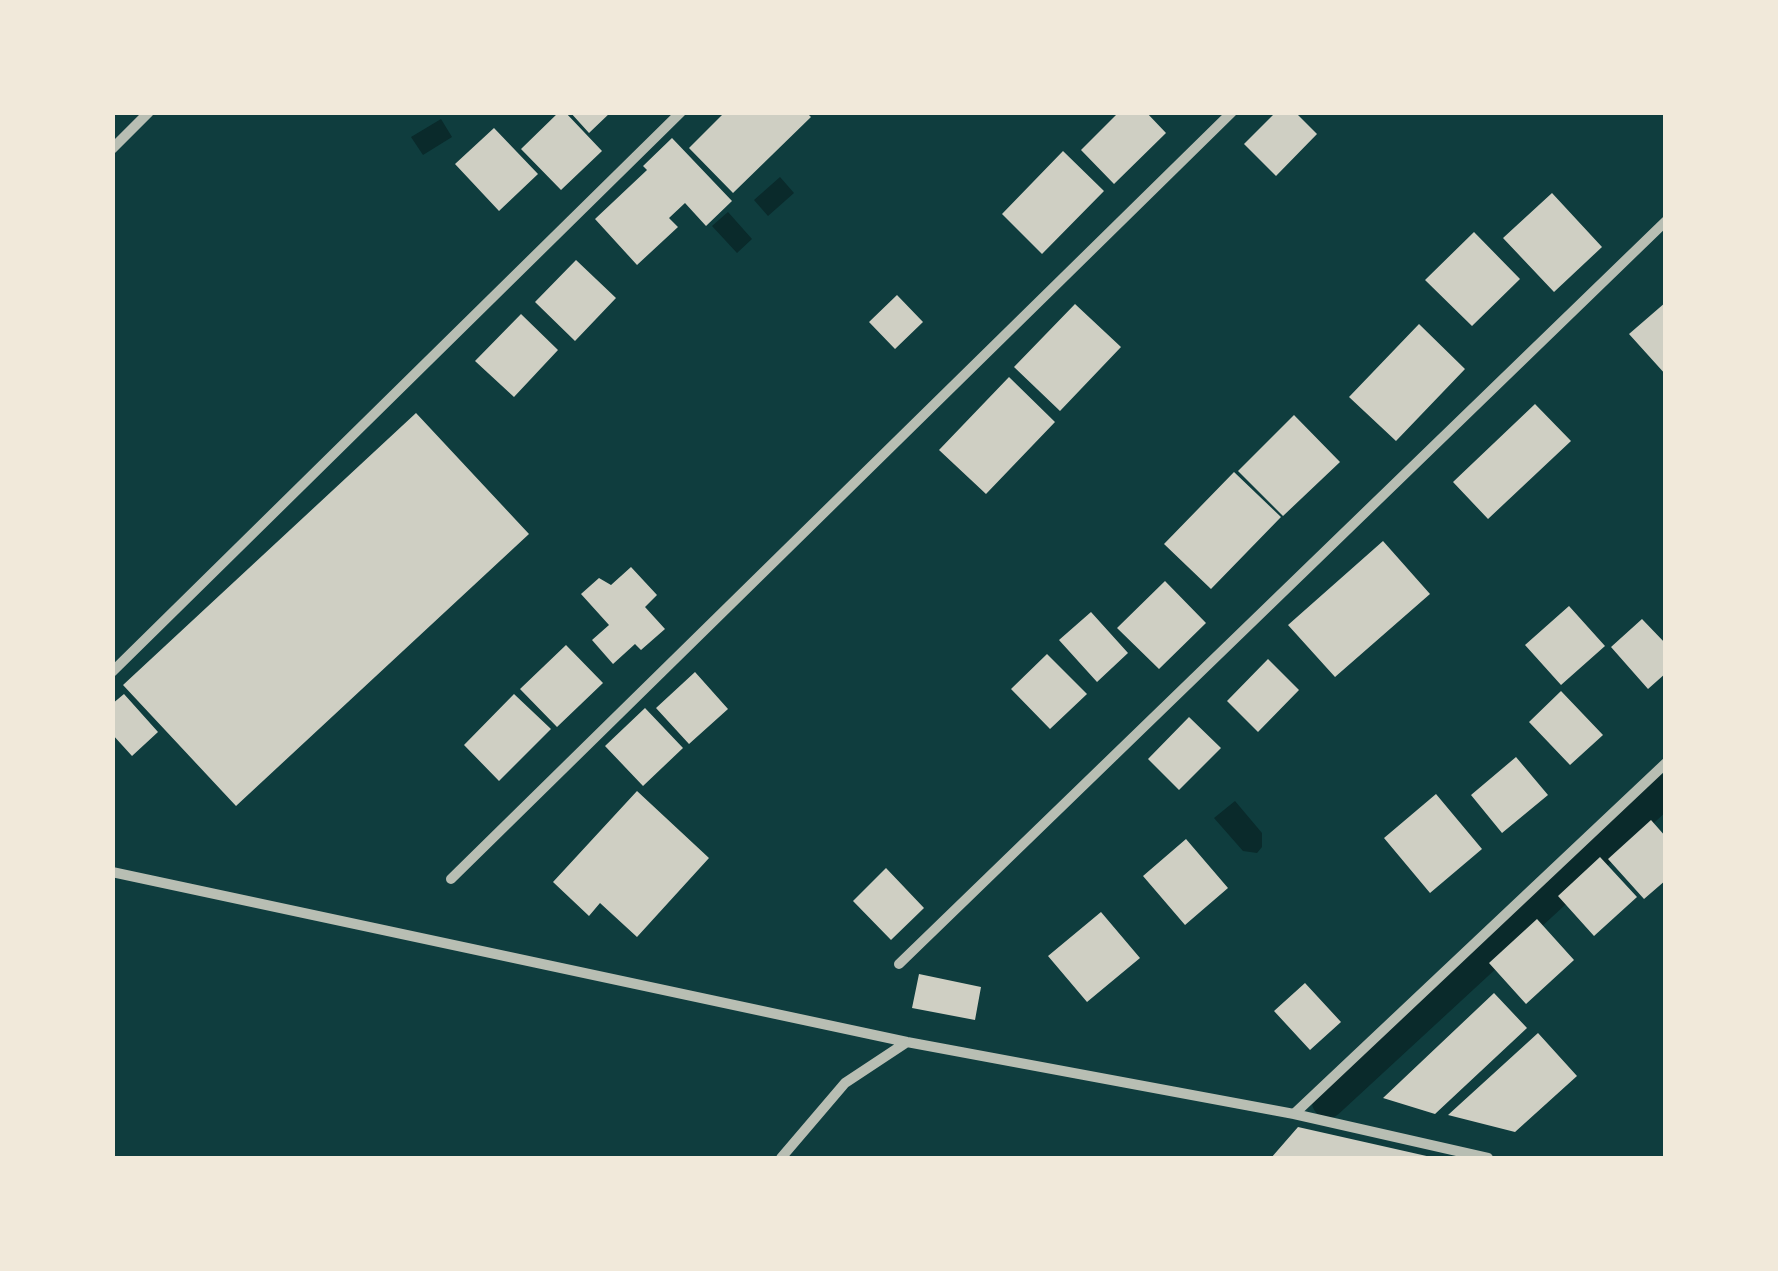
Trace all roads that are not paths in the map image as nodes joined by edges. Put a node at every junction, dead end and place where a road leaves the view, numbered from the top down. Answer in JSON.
{"nodes":[{"id":1,"x":149,"y":112,"type":"edge"},
{"id":2,"x":680,"y":112,"type":"edge"},
{"id":3,"x":1232,"y":112,"type":"edge"},
{"id":4,"x":112,"y":149,"type":"edge"},
{"id":5,"x":1666,"y":222,"type":"edge"},
{"id":6,"x":112,"y":672,"type":"edge"},
{"id":7,"x":1666,"y":763,"type":"edge"},
{"id":8,"x":112,"y":872,"type":"edge"},
{"id":9,"x":451,"y":880,"type":"dead end"},
{"id":10,"x":899,"y":964,"type":"dead end"},
{"id":11,"x":907,"y":1042,"type":"junction"},
{"id":12,"x":1294,"y":1114,"type":"junction"},
{"id":13,"x":781,"y":1158,"type":"edge"},
{"id":14,"x":1488,"y":1158,"type":"edge"}],
"edges":[{"from":1,"to":4,"type":"street"},
{"from":2,"to":6,"type":"street"},
{"from":3,"to":9,"type":"street"},
{"from":5,"to":10,"type":"street"},
{"from":7,"to":12,"type":"street"},
{"from":8,"to":11,"type":"street"},
{"from":11,"to":12,"type":"street"},
{"from":11,"to":13,"type":"street"},
{"from":12,"to":14,"type":"street"}]}
